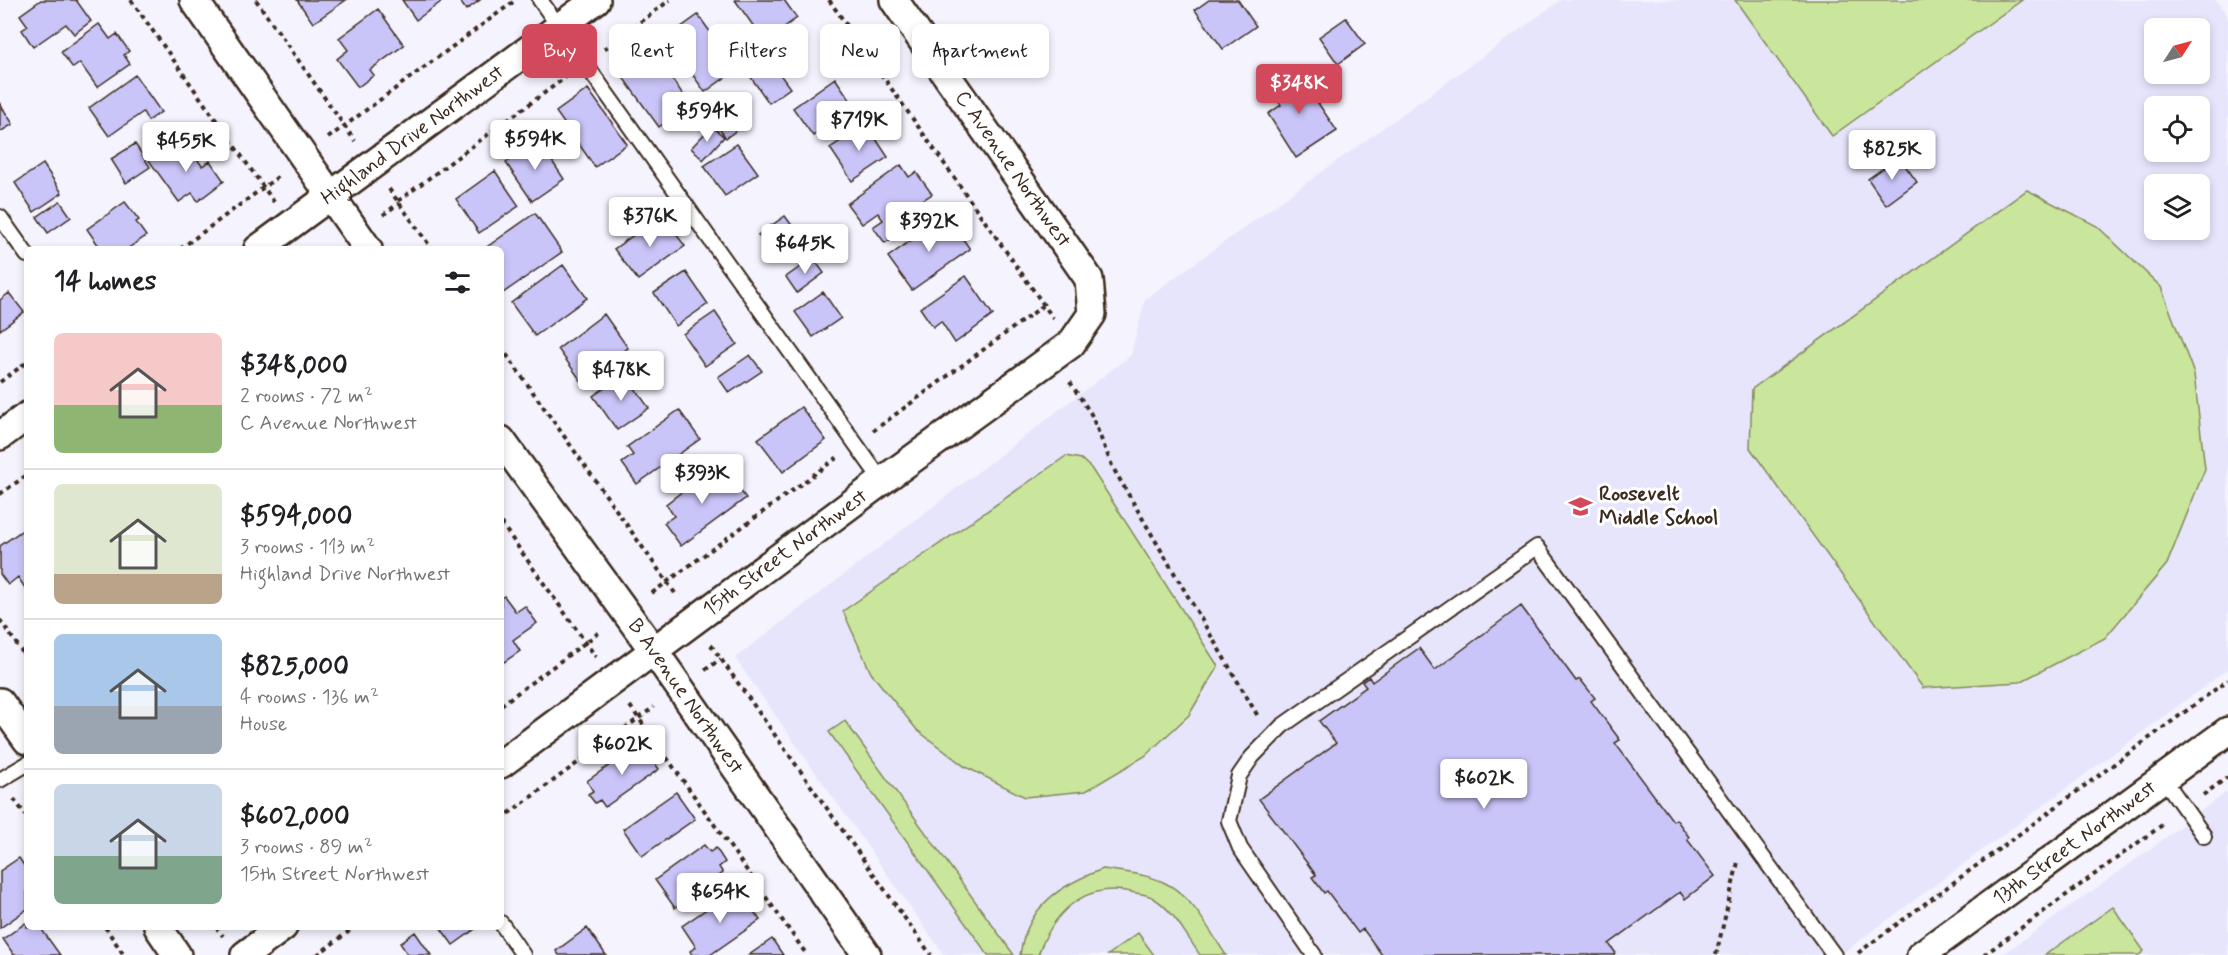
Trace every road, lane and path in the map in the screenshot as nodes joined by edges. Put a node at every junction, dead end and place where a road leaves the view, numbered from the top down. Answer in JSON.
{"nodes":[{"id":1,"x":131,"y":0,"type":"edge"},
{"id":2,"x":194,"y":0,"type":"edge"},
{"id":3,"x":256,"y":0,"type":"edge"},
{"id":4,"x":516,"y":0,"type":"edge"},
{"id":5,"x":540,"y":0,"type":"edge"},
{"id":6,"x":596,"y":0,"type":"edge"},
{"id":7,"x":670,"y":0,"type":"edge"},
{"id":8,"x":829,"y":0,"type":"edge"},
{"id":9,"x":894,"y":0,"type":"edge"},
{"id":10,"x":557,"y":24,"type":"edge"},
{"id":11,"x":563,"y":24,"type":"edge"},
{"id":12,"x":597,"y":53,"type":"edge"},
{"id":13,"x":522,"y":54,"type":"edge"},
{"id":14,"x":564,"y":78,"type":"edge"},
{"id":15,"x":595,"y":78,"type":"edge"},
{"id":16,"x":345,"y":126,"type":"junction"},
{"id":17,"x":328,"y":138,"type":"dead end"},
{"id":18,"x":357,"y":143,"type":"dead end"},
{"id":19,"x":279,"y":176,"type":"dead end"},
{"id":20,"x":386,"y":184,"type":"dead end"},
{"id":21,"x":264,"y":187,"type":"junction"},
{"id":22,"x":331,"y":196,"type":"junction"},
{"id":23,"x":399,"y":202,"type":"junction"},
{"id":24,"x":275,"y":204,"type":"dead end"},
{"id":25,"x":383,"y":215,"type":"dead end"},
{"id":26,"x":0,"y":217,"type":"edge"},
{"id":27,"x":184,"y":246,"type":"edge"},
{"id":28,"x":262,"y":246,"type":"edge"},
{"id":29,"x":366,"y":246,"type":"edge"},
{"id":30,"x":430,"y":246,"type":"edge"},
{"id":31,"x":24,"y":251,"type":"edge"},
{"id":32,"x":1064,"y":333,"type":"junction"},
{"id":33,"x":504,"y":351,"type":"edge"},
{"id":34,"x":24,"y":364,"type":"edge"},
{"id":35,"x":1065,"y":374,"type":"dead end"},
{"id":36,"x":0,"y":382,"type":"edge"},
{"id":37,"x":24,"y":418,"type":"edge"},
{"id":38,"x":0,"y":436,"type":"edge"},
{"id":39,"x":504,"y":444,"type":"edge"},
{"id":40,"x":24,"y":477,"type":"edge"},
{"id":41,"x":882,"y":481,"type":"junction"},
{"id":42,"x":0,"y":494,"type":"edge"},
{"id":43,"x":504,"y":527,"type":"edge"},
{"id":44,"x":680,"y":600,"type":"dead end"},
{"id":45,"x":0,"y":620,"type":"edge"},
{"id":46,"x":601,"y":631,"type":"dead end"},
{"id":47,"x":708,"y":641,"type":"dead end"},
{"id":48,"x":586,"y":643,"type":"junction"},
{"id":49,"x":654,"y":651,"type":"junction"},
{"id":50,"x":24,"y":655,"type":"edge"},
{"id":51,"x":721,"y":659,"type":"junction"},
{"id":52,"x":598,"y":660,"type":"dead end"},
{"id":53,"x":705,"y":670,"type":"dead end"},
{"id":54,"x":2228,"y":680,"type":"edge"},
{"id":55,"x":627,"y":701,"type":"dead end"},
{"id":56,"x":0,"y":702,"type":"edge"},
{"id":57,"x":504,"y":703,"type":"edge"},
{"id":58,"x":654,"y":707,"type":"dead end"},
{"id":59,"x":639,"y":718,"type":"junction"},
{"id":60,"x":1261,"y":721,"type":"dead end"},
{"id":61,"x":2228,"y":731,"type":"edge"},
{"id":62,"x":24,"y":736,"type":"edge"},
{"id":63,"x":504,"y":763,"type":"edge"},
{"id":64,"x":24,"y":766,"type":"edge"},
{"id":65,"x":2163,"y":778,"type":"junction"},
{"id":66,"x":2226,"y":778,"type":"edge"},
{"id":67,"x":0,"y":780,"type":"edge"},
{"id":68,"x":2228,"y":786,"type":"edge"},
{"id":69,"x":2185,"y":808,"type":"junction"},
{"id":70,"x":504,"y":817,"type":"edge"},
{"id":71,"x":2204,"y":836,"type":"dead end"},
{"id":72,"x":1740,"y":852,"type":"dead end"},
{"id":73,"x":504,"y":927,"type":"edge"},
{"id":74,"x":107,"y":930,"type":"edge"},
{"id":75,"x":160,"y":930,"type":"edge"},
{"id":76,"x":218,"y":930,"type":"edge"},
{"id":77,"x":279,"y":930,"type":"edge"},
{"id":78,"x":351,"y":930,"type":"edge"},
{"id":79,"x":224,"y":938,"type":"dead end"},
{"id":80,"x":1925,"y":954,"type":"edge"},
{"id":81,"x":124,"y":955,"type":"edge"},
{"id":82,"x":177,"y":955,"type":"edge"},
{"id":83,"x":245,"y":955,"type":"edge"},
{"id":84,"x":317,"y":955,"type":"edge"},
{"id":85,"x":524,"y":955,"type":"edge"},
{"id":86,"x":807,"y":955,"type":"edge"},
{"id":87,"x":867,"y":955,"type":"edge"},
{"id":88,"x":931,"y":955,"type":"edge"},
{"id":89,"x":1314,"y":955,"type":"edge"},
{"id":90,"x":1716,"y":955,"type":"edge"},
{"id":91,"x":1834,"y":955,"type":"edge"},
{"id":92,"x":1855,"y":955,"type":"edge"},
{"id":93,"x":1984,"y":955,"type":"edge"}],
"edges":[{"from":1,"to":21,"type":"path"},
{"from":2,"to":22,"type":"street"},
{"from":3,"to":16,"type":"path"},
{"from":4,"to":16,"type":"path"},
{"from":5,"to":10,"type":"lane"},
{"from":6,"to":11,"type":"street","name":"Highland Drive Northwest"},
{"from":7,"to":12,"type":"path"},
{"from":8,"to":32,"type":"path"},
{"from":9,"to":32,"type":"street","name":"C Avenue Northwest"},
{"from":13,"to":22,"type":"street","name":"Highland Drive Northwest"},
{"from":14,"to":23,"type":"path"},
{"from":15,"to":41,"type":"lane"},
{"from":16,"to":17,"type":"path"},
{"from":16,"to":18,"type":"path"},
{"from":19,"to":21,"type":"path"},
{"from":20,"to":23,"type":"path"},
{"from":21,"to":24,"type":"path"},
{"from":21,"to":27,"type":"path"},
{"from":22,"to":28,"type":"street","name":"Highland Drive Northwest"},
{"from":22,"to":29,"type":"street"},
{"from":23,"to":25,"type":"path"},
{"from":23,"to":30,"type":"path"},
{"from":26,"to":31,"type":"lane"},
{"from":32,"to":41,"type":"street","name":"15th Street Northwest"},
{"from":33,"to":44,"type":"path"},
{"from":34,"to":36,"type":"path"},
{"from":35,"to":60,"type":"path"},
{"from":37,"to":38,"type":"street"},
{"from":39,"to":49,"type":"street","name":"B Avenue Northwest"},
{"from":40,"to":42,"type":"path"},
{"from":41,"to":49,"type":"street","name":"15th Street Northwest"},
{"from":43,"to":48,"type":"path"},
{"from":45,"to":50,"type":"path"},
{"from":46,"to":48,"type":"path"},
{"from":47,"to":51,"type":"path"},
{"from":48,"to":52,"type":"path"},
{"from":48,"to":57,"type":"path"},
{"from":49,"to":63,"type":"street","name":"15th Street Northwest"},
{"from":49,"to":87,"type":"street","name":"B Avenue Northwest"},
{"from":51,"to":53,"type":"path"},
{"from":51,"to":88,"type":"path"},
{"from":54,"to":92,"type":"path"},
{"from":55,"to":59,"type":"path"},
{"from":56,"to":62,"type":"street"},
{"from":58,"to":59,"type":"path"},
{"from":59,"to":70,"type":"path"},
{"from":59,"to":86,"type":"path"},
{"from":61,"to":65,"type":"street","name":"13th Street Northwest"},
{"from":64,"to":67,"type":"lane"},
{"from":65,"to":69,"type":"lane"},
{"from":65,"to":80,"type":"street","name":"13th Street Northwest"},
{"from":66,"to":68,"type":"path"},
{"from":66,"to":69,"type":"path"},
{"from":69,"to":71,"type":"lane"},
{"from":69,"to":93,"type":"path"},
{"from":72,"to":90,"type":"path"},
{"from":73,"to":85,"type":"lane"},
{"from":74,"to":81,"type":"path"},
{"from":75,"to":82,"type":"street"},
{"from":76,"to":79,"type":"path"},
{"from":77,"to":83,"type":"street"},
{"from":78,"to":84,"type":"path"},
{"from":89,"to":91,"type":"lane"}]}
